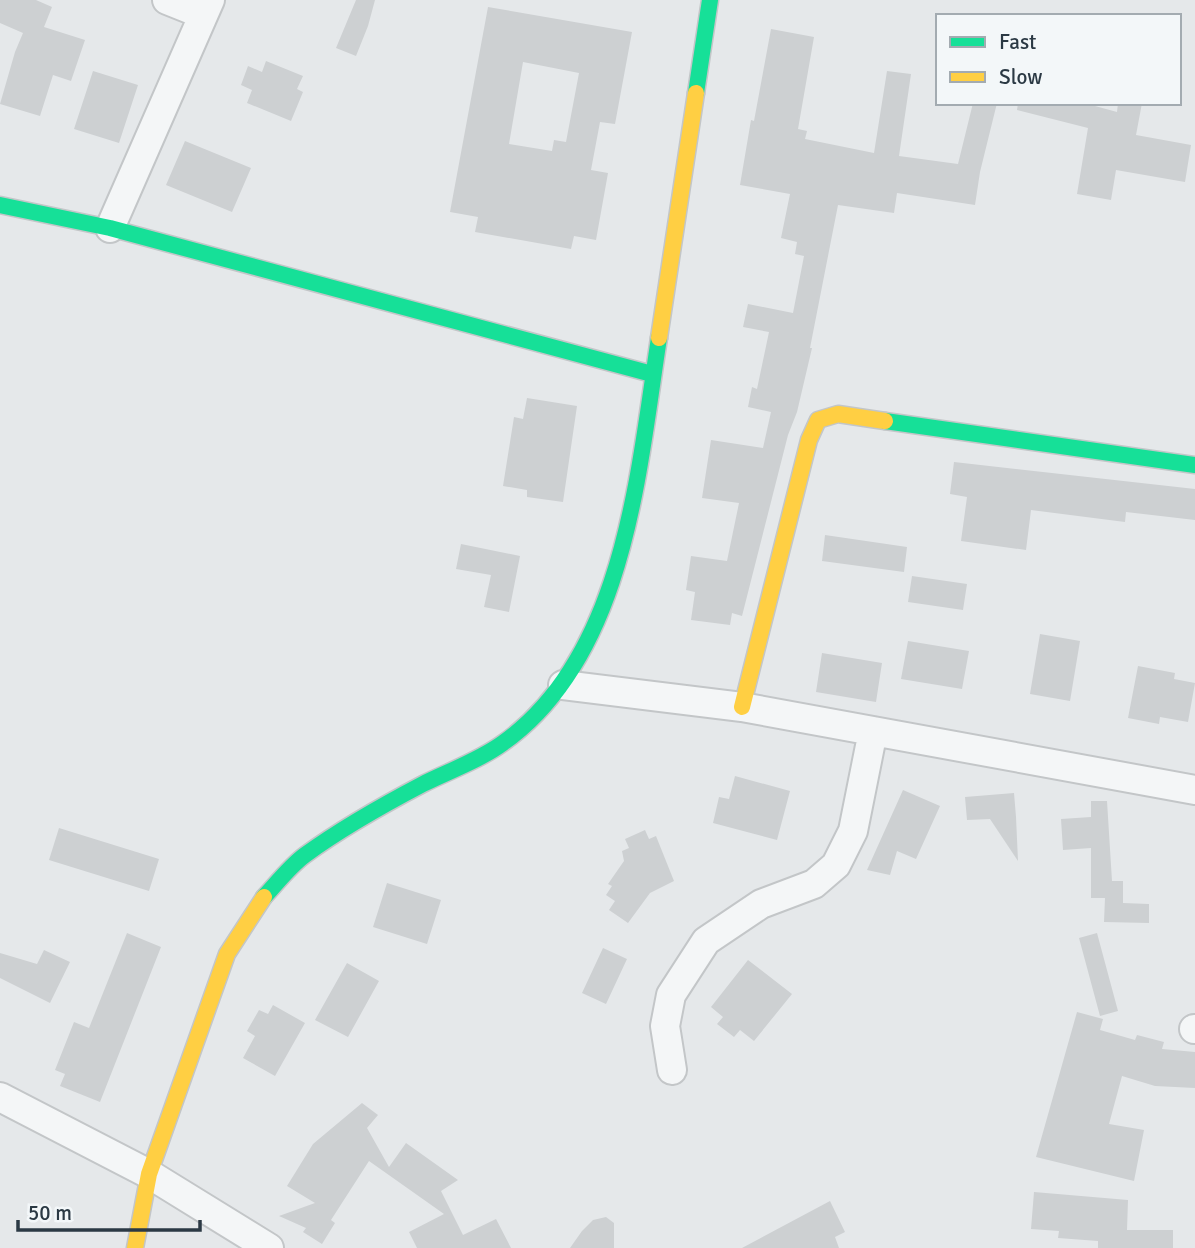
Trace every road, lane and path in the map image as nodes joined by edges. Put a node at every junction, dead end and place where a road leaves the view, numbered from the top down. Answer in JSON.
{"nodes":[{"id":1,"x":167,"y":0,"type":"edge"},
{"id":2,"x":710,"y":0,"type":"edge"},
{"id":3,"x":206,"y":7,"type":"edge"},
{"id":4,"x":0,"y":205,"type":"edge"},
{"id":5,"x":110,"y":228,"type":"junction"},
{"id":6,"x":652,"y":374,"type":"junction"},
{"id":7,"x":1195,"y":465,"type":"edge"},
{"id":8,"x":563,"y":685,"type":"junction"},
{"id":9,"x":742,"y":707,"type":"junction"},
{"id":10,"x":873,"y":731,"type":"junction"},
{"id":11,"x":1195,"y":790,"type":"edge"},
{"id":12,"x":672,"y":1070,"type":"dead end"},
{"id":13,"x":0,"y":1097,"type":"edge"},
{"id":14,"x":149,"y":1174,"type":"junction"},
{"id":15,"x":135,"y":1248,"type":"edge"},
{"id":16,"x":270,"y":1248,"type":"edge"}],
"edges":[{"from":1,"to":3,"type":"street"},
{"from":2,"to":6,"type":"street"},
{"from":3,"to":5,"type":"street"},
{"from":4,"to":5,"type":"street"},
{"from":5,"to":6,"type":"street"},
{"from":6,"to":8,"type":"street"},
{"from":7,"to":9,"type":"street"},
{"from":8,"to":9,"type":"street"},
{"from":8,"to":14,"type":"street"},
{"from":9,"to":10,"type":"street"},
{"from":10,"to":11,"type":"street"},
{"from":10,"to":12,"type":"street"},
{"from":13,"to":14,"type":"street"},
{"from":14,"to":15,"type":"street"},
{"from":14,"to":16,"type":"street"}]}
